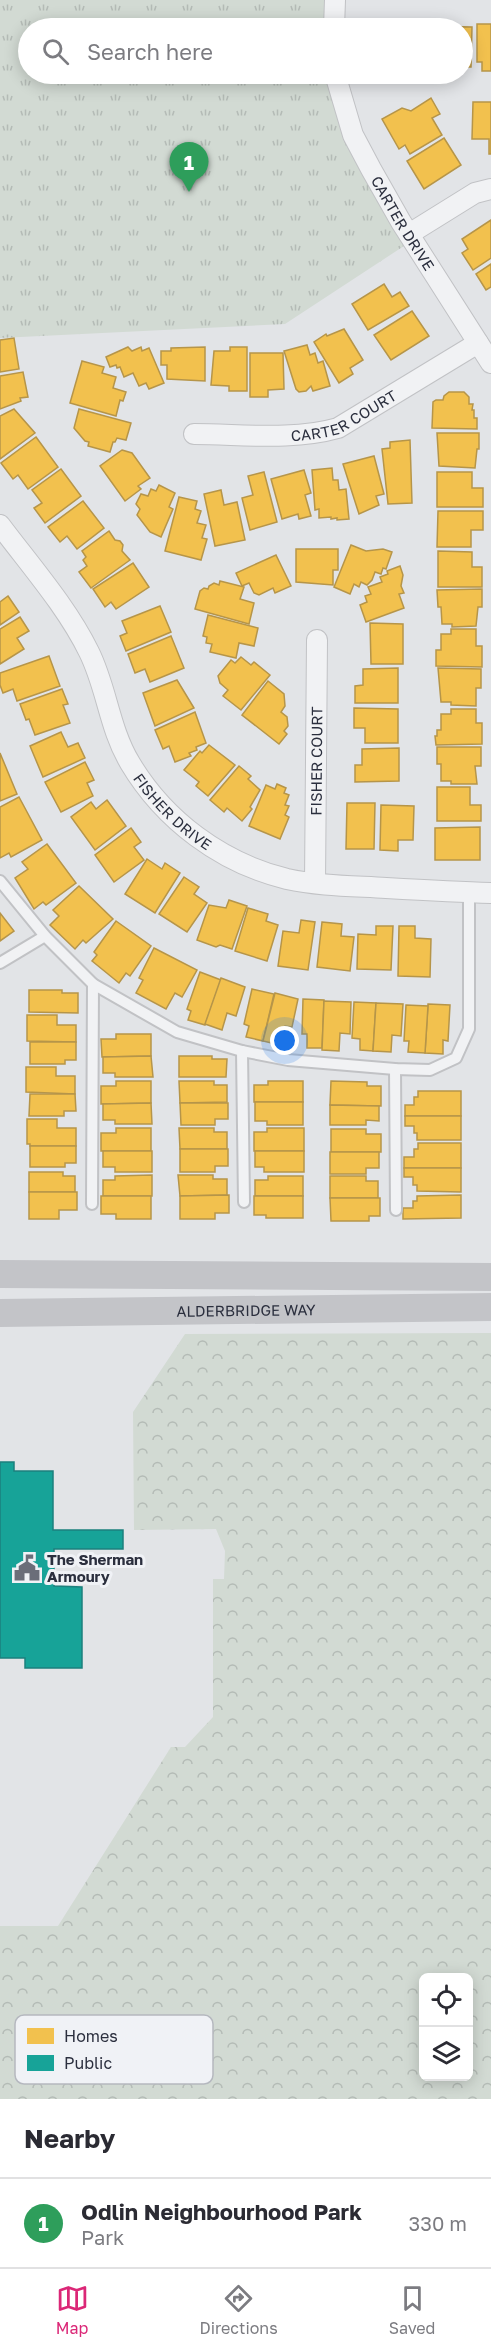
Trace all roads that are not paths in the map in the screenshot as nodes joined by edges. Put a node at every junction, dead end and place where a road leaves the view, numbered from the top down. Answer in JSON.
{"nodes":[{"id":1,"x":335,"y":0,"type":"edge"},
{"id":2,"x":334,"y":18,"type":"edge"},
{"id":3,"x":338,"y":84,"type":"edge"},
{"id":4,"x":491,"y":189,"type":"edge"},
{"id":5,"x":409,"y":234,"type":"junction"},
{"id":6,"x":478,"y":343,"type":"junction"},
{"id":7,"x":491,"y":363,"type":"edge"},
{"id":8,"x":194,"y":434,"type":"dead end"},
{"id":9,"x":0,"y":525,"type":"edge"},
{"id":10,"x":317,"y":640,"type":"dead end"},
{"id":11,"x":0,"y":881,"type":"edge"},
{"id":12,"x":315,"y":883,"type":"junction"},
{"id":13,"x":469,"y":893,"type":"junction"},
{"id":14,"x":491,"y":893,"type":"edge"},
{"id":15,"x":45,"y":936,"type":"junction"},
{"id":16,"x":0,"y":963,"type":"edge"},
{"id":17,"x":93,"y":984,"type":"junction"},
{"id":18,"x":242,"y":1051,"type":"junction"},
{"id":19,"x":395,"y":1070,"type":"junction"},
{"id":20,"x":244,"y":1202,"type":"dead end"},
{"id":21,"x":92,"y":1204,"type":"dead end"},
{"id":22,"x":396,"y":1210,"type":"dead end"},
{"id":23,"x":0,"y":1274,"type":"edge"},
{"id":24,"x":491,"y":1277,"type":"edge"},
{"id":25,"x":485,"y":1306,"type":"edge"},
{"id":26,"x":0,"y":1313,"type":"edge"}],
"edges":[{"from":1,"to":2,"type":"street"},
{"from":3,"to":5,"type":"street","name":"CARTER DRIVE"},
{"from":4,"to":5,"type":"street"},
{"from":5,"to":6,"type":"street","name":"CARTER DRIVE"},
{"from":6,"to":7,"type":"street","name":"CARTER DRIVE"},
{"from":6,"to":8,"type":"street","name":"CARTER COURT"},
{"from":9,"to":12,"type":"street","name":"FISHER DRIVE"},
{"from":10,"to":12,"type":"street","name":"FISHER COURT"},
{"from":11,"to":15,"type":"lane"},
{"from":12,"to":13,"type":"street","name":"FISHER DRIVE"},
{"from":13,"to":14,"type":"street","name":"FISHER DRIVE"},
{"from":13,"to":19,"type":"lane"},
{"from":15,"to":16,"type":"lane"},
{"from":15,"to":17,"type":"lane"},
{"from":17,"to":18,"type":"lane"},
{"from":17,"to":21,"type":"lane"},
{"from":18,"to":19,"type":"lane"},
{"from":18,"to":20,"type":"lane"},
{"from":19,"to":22,"type":"lane"},
{"from":23,"to":24,"type":"main road"},
{"from":25,"to":26,"type":"main road","name":"ALDERBRIDGE WAY"}]}
